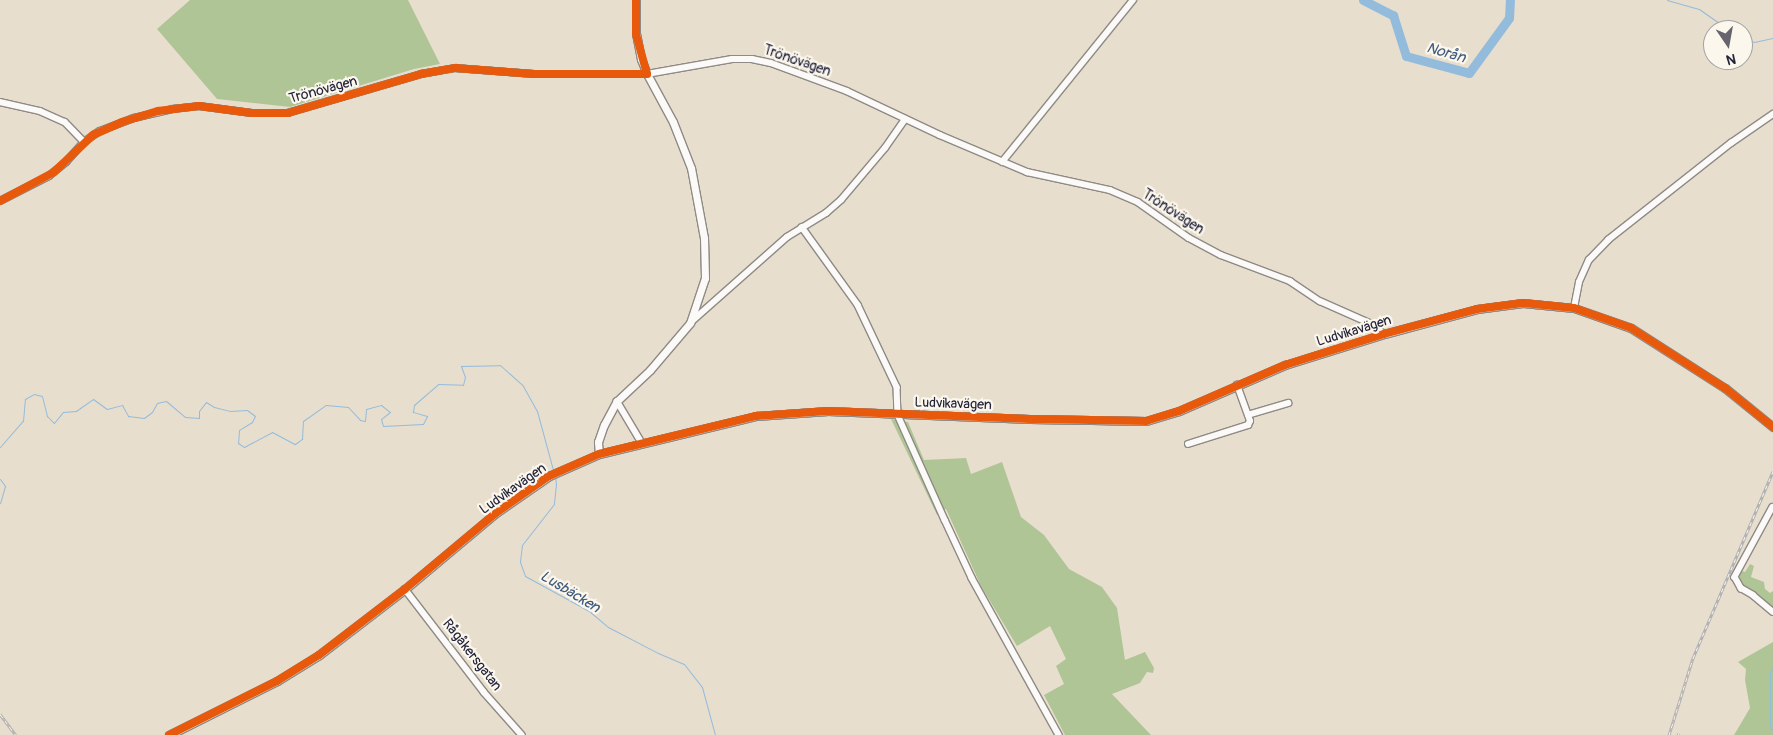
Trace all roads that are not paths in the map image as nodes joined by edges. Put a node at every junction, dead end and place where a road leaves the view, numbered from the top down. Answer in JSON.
{"nodes":[{"id":1,"x":636,"y":0,"type":"edge"},
{"id":2,"x":1133,"y":0,"type":"edge"},
{"id":3,"x":647,"y":74,"type":"junction"},
{"id":4,"x":0,"y":102,"type":"edge"},
{"id":5,"x":1773,"y":114,"type":"edge"},
{"id":6,"x":905,"y":119,"type":"junction"},
{"id":7,"x":84,"y":142,"type":"junction"},
{"id":8,"x":1002,"y":162,"type":"junction"},
{"id":9,"x":0,"y":201,"type":"edge"},
{"id":10,"x":802,"y":227,"type":"junction"},
{"id":11,"x":1574,"y":308,"type":"junction"},
{"id":12,"x":690,"y":322,"type":"junction"},
{"id":13,"x":1384,"y":334,"type":"junction"},
{"id":14,"x":1237,"y":385,"type":"junction"},
{"id":15,"x":617,"y":401,"type":"junction"},
{"id":16,"x":1288,"y":403,"type":"dead end"},
{"id":17,"x":898,"y":415,"type":"junction"},
{"id":18,"x":1248,"y":415,"type":"junction"},
{"id":19,"x":1773,"y":427,"type":"edge"},
{"id":20,"x":642,"y":443,"type":"junction"},
{"id":21,"x":1188,"y":444,"type":"dead end"},
{"id":22,"x":598,"y":454,"type":"junction"},
{"id":23,"x":1773,"y":507,"type":"edge"},
{"id":24,"x":405,"y":589,"type":"junction"},
{"id":25,"x":1773,"y":612,"type":"edge"},
{"id":26,"x":169,"y":735,"type":"edge"},
{"id":27,"x":522,"y":735,"type":"edge"},
{"id":28,"x":1059,"y":735,"type":"edge"}],
"edges":[{"from":1,"to":3,"type":"street"},
{"from":2,"to":8,"type":"street"},
{"from":3,"to":6,"type":"street","name":"Trönövägen"},
{"from":3,"to":7,"type":"street","name":"Trönövägen"},
{"from":3,"to":12,"type":"street"},
{"from":4,"to":7,"type":"street"},
{"from":5,"to":11,"type":"street"},
{"from":6,"to":8,"type":"street","name":"Trönövägen"},
{"from":6,"to":10,"type":"street"},
{"from":7,"to":9,"type":"street","name":"Trönövägen"},
{"from":8,"to":13,"type":"street","name":"Trönövägen"},
{"from":10,"to":12,"type":"street"},
{"from":10,"to":17,"type":"street"},
{"from":11,"to":13,"type":"street","name":"Ludvikavägen"},
{"from":11,"to":19,"type":"street","name":"Ludvikavägen"},
{"from":12,"to":15,"type":"street"},
{"from":13,"to":14,"type":"street","name":"Ludvikavägen"},
{"from":14,"to":17,"type":"street","name":"Ludvikavägen"},
{"from":14,"to":18,"type":"street"},
{"from":15,"to":20,"type":"street"},
{"from":15,"to":22,"type":"street"},
{"from":16,"to":18,"type":"street"},
{"from":17,"to":20,"type":"street","name":"Ludvikavägen"},
{"from":17,"to":28,"type":"street"},
{"from":18,"to":21,"type":"street"},
{"from":20,"to":22,"type":"street","name":"Ludvikavägen"},
{"from":22,"to":24,"type":"street","name":"Ludvikavägen"},
{"from":23,"to":25,"type":"street"},
{"from":24,"to":26,"type":"street","name":"Ludvikavägen"},
{"from":24,"to":27,"type":"street","name":"Rågåkersgatan"}]}
